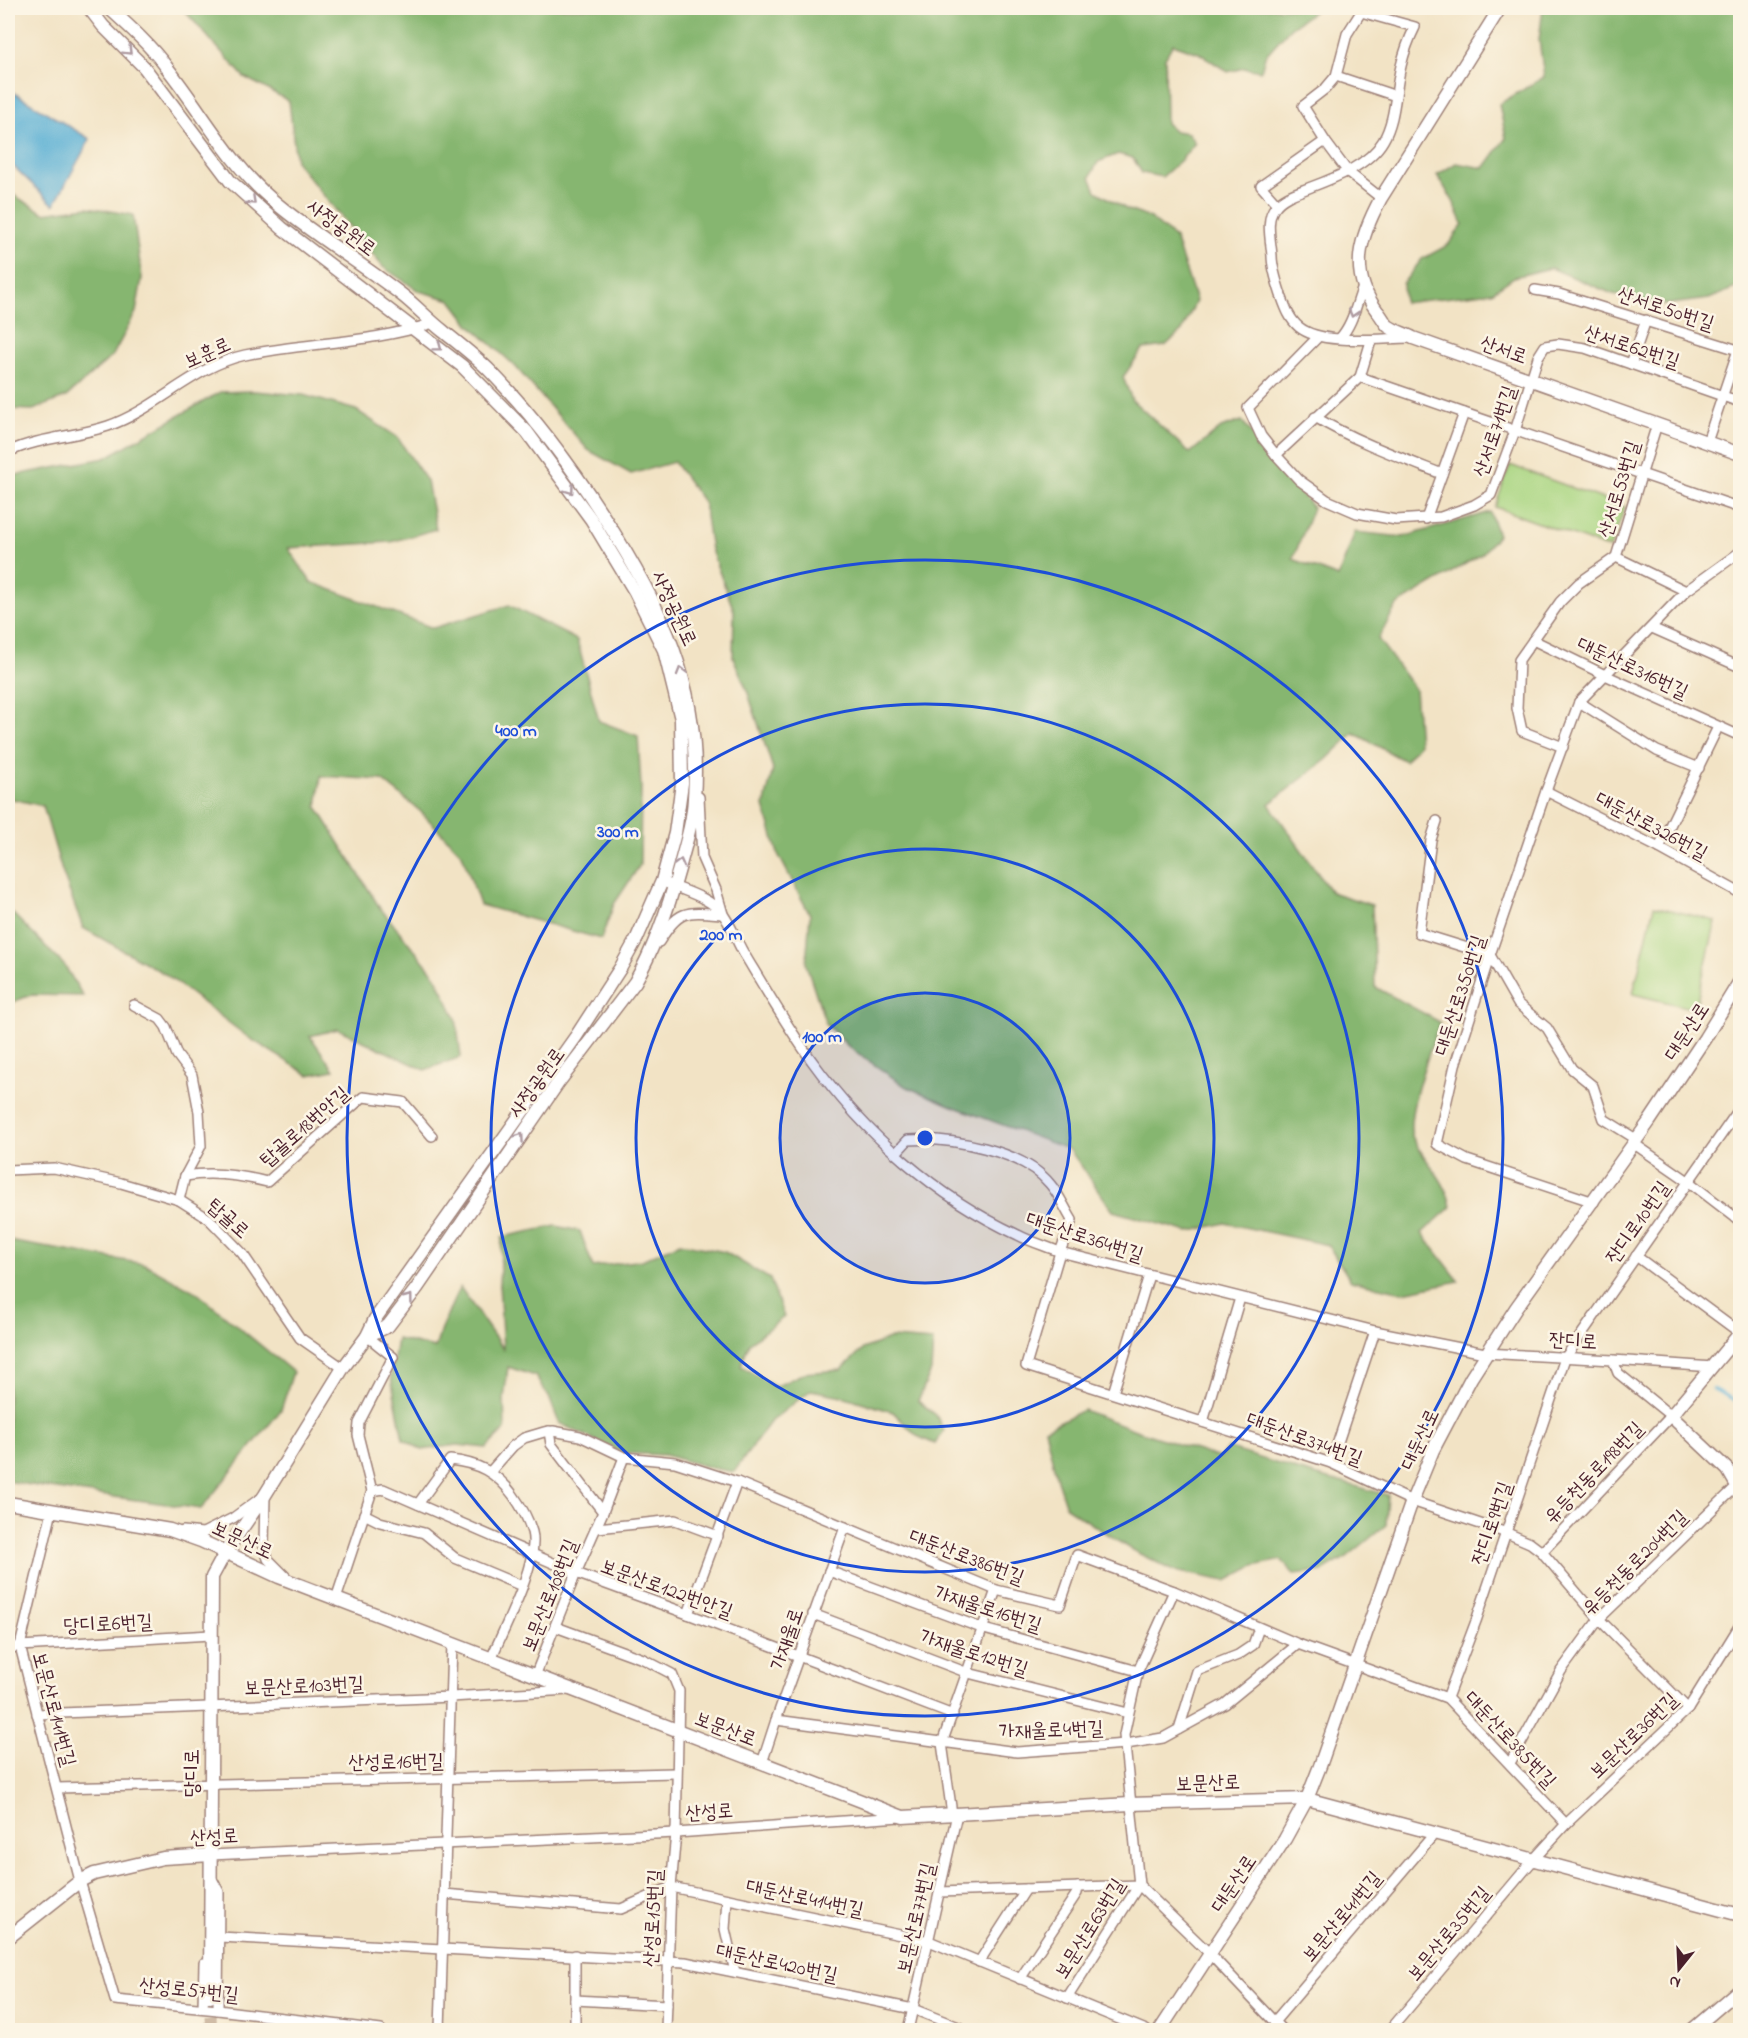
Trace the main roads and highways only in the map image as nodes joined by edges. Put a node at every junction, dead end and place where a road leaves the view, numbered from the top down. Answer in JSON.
{"nodes":[{"id":1,"x":89,"y":8,"type":"edge"},
{"id":2,"x":109,"y":8,"type":"edge"},
{"id":3,"x":1500,"y":8,"type":"edge"},
{"id":4,"x":1740,"y":454,"type":"edge"},
{"id":5,"x":668,"y":884,"type":"junction"},
{"id":6,"x":1740,"y":981,"type":"edge"},
{"id":7,"x":1740,"y":1333,"type":"edge"},
{"id":8,"x":367,"y":1336,"type":"junction"},
{"id":9,"x":1739,"y":1488,"type":"edge"},
{"id":10,"x":8,"y":1503,"type":"edge"},
{"id":11,"x":225,"y":1553,"type":"junction"},
{"id":12,"x":1307,"y":1799,"type":"junction"},
{"id":13,"x":211,"y":1855,"type":"junction"},
{"id":14,"x":1740,"y":1915,"type":"edge"},
{"id":15,"x":8,"y":1938,"type":"edge"},
{"id":16,"x":1740,"y":1989,"type":"edge"},
{"id":17,"x":210,"y":1997,"type":"tunnel mouth"},
{"id":18,"x":1160,"y":2031,"type":"edge"},
{"id":19,"x":1692,"y":2031,"type":"edge"}],
"edges":[{"from":1,"to":5,"type":"main road","name":"사정공원로","one_way":true},
{"from":5,"to":2,"type":"main road","name":"사정공원로","one_way":true},
{"from":3,"to":4,"type":"main road","name":"산서로"},
{"from":5,"to":8,"type":"main road","name":"사정공원로"},
{"from":8,"to":5,"type":"main road","name":"사정공원로","one_way":true},
{"from":6,"to":12,"type":"main road","name":"대둔산로"},
{"from":7,"to":9,"type":"main road"},
{"from":8,"to":11,"type":"main road","name":"사정공원로"},
{"from":10,"to":11,"type":"main road","name":"보문산로"},
{"from":11,"to":12,"type":"main road","name":"보문산로"},
{"from":11,"to":13,"type":"main road","name":"당디로"},
{"from":12,"to":14,"type":"main road","name":"보문산로"},
{"from":12,"to":18,"type":"main road","name":"대둔산로"},
{"from":13,"to":15,"type":"main road","name":"산성로"},
{"from":13,"to":17,"type":"main road","name":"당디로"},
{"from":16,"to":19,"type":"main road"}]}
